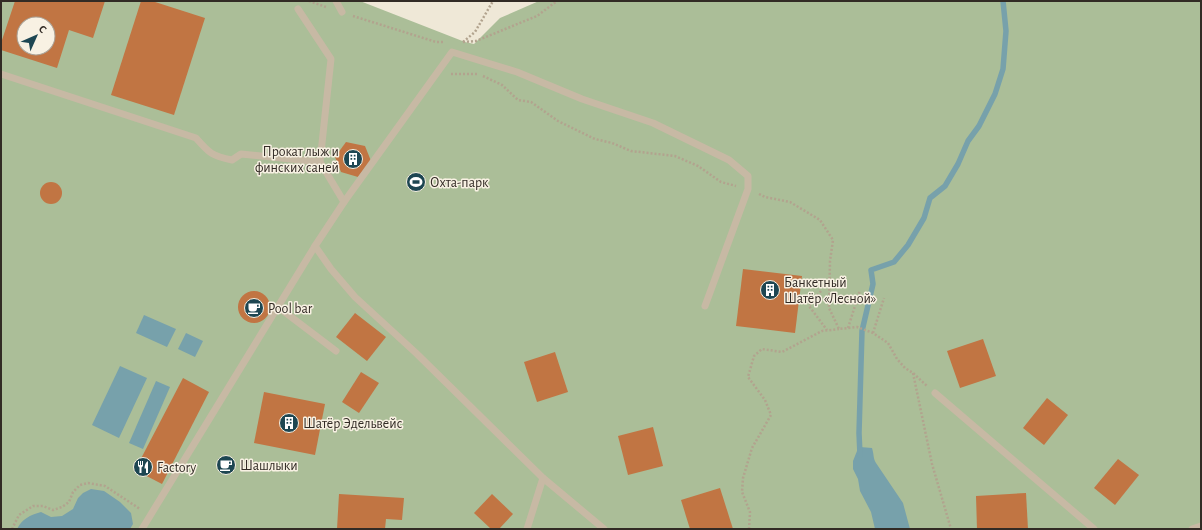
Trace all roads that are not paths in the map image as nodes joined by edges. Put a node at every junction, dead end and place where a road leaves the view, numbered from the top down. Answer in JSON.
{"nodes":[{"id":1,"x":336,"y":1,"type":"edge"},
{"id":2,"x":298,"y":9,"type":"dead end"},
{"id":3,"x":342,"y":12,"type":"road end"},
{"id":4,"x":1,"y":74,"type":"edge"},
{"id":5,"x":320,"y":162,"type":"junction"},
{"id":6,"x":344,"y":202,"type":"junction"},
{"id":7,"x":315,"y":246,"type":"junction"},
{"id":8,"x":705,"y":306,"type":"dead end"},
{"id":9,"x":278,"y":308,"type":"junction"},
{"id":10,"x":336,"y":351,"type":"dead end"},
{"id":11,"x":935,"y":393,"type":"road end"},
{"id":12,"x":543,"y":478,"type":"junction"},
{"id":13,"x":1201,"y":526,"type":"edge"},
{"id":14,"x":142,"y":529,"type":"edge"},
{"id":15,"x":527,"y":529,"type":"edge"},
{"id":16,"x":604,"y":529,"type":"edge"},
{"id":17,"x":1094,"y":529,"type":"edge"},
{"id":18,"x":1192,"y":529,"type":"edge"}],
"edges":[{"from":1,"to":3,"type":"lane"},
{"from":2,"to":5,"type":"lane"},
{"from":4,"to":5,"type":"lane"},
{"from":5,"to":6,"type":"lane"},
{"from":6,"to":7,"type":"lane"},
{"from":6,"to":8,"type":"lane"},
{"from":7,"to":9,"type":"lane"},
{"from":7,"to":12,"type":"lane"},
{"from":9,"to":10,"type":"lane"},
{"from":9,"to":14,"type":"lane"},
{"from":11,"to":17,"type":"lane"},
{"from":12,"to":15,"type":"lane"},
{"from":12,"to":16,"type":"lane"},
{"from":13,"to":18,"type":"lane"}]}
